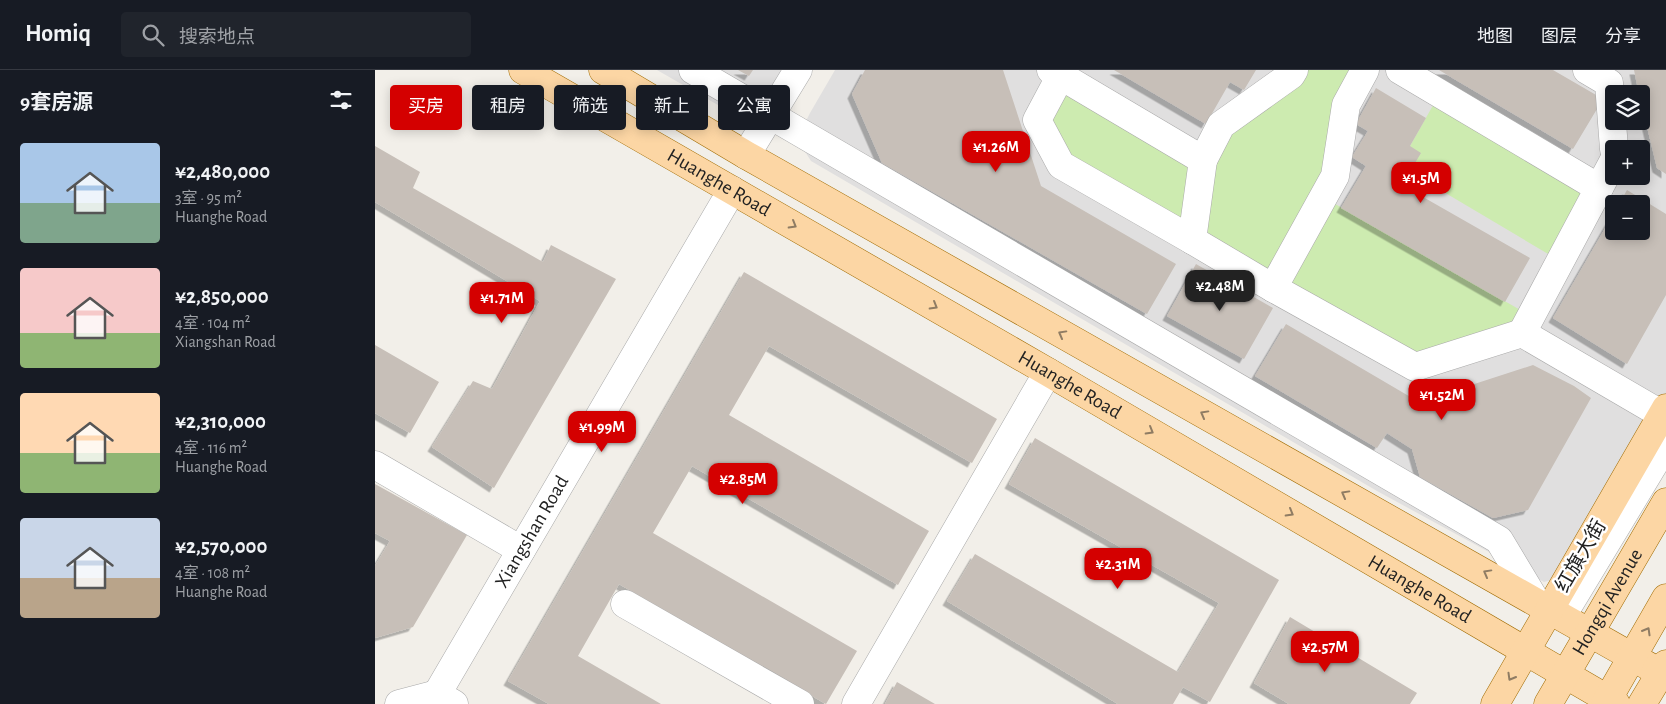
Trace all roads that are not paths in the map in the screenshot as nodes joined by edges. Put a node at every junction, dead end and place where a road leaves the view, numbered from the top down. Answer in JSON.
{"nodes":[{"id":1,"x":523,"y":70,"type":"edge"},
{"id":2,"x":603,"y":70,"type":"edge"},
{"id":3,"x":693,"y":70,"type":"edge"},
{"id":4,"x":798,"y":70,"type":"edge"},
{"id":5,"x":1294,"y":70,"type":"edge"},
{"id":6,"x":1365,"y":70,"type":"edge"},
{"id":7,"x":1400,"y":70,"type":"edge"},
{"id":8,"x":1595,"y":72,"type":"edge"},
{"id":9,"x":1056,"y":73,"type":"edge"},
{"id":10,"x":718,"y":85,"type":"edge"},
{"id":11,"x":789,"y":85,"type":"edge"},
{"id":12,"x":790,"y":128,"type":"edge"},
{"id":13,"x":762,"y":130,"type":"edge"},
{"id":14,"x":1613,"y":140,"type":"edge"},
{"id":15,"x":747,"y":155,"type":"junction"},
{"id":16,"x":1203,"y":160,"type":"junction"},
{"id":17,"x":1605,"y":177,"type":"edge"},
{"id":18,"x":1599,"y":188,"type":"junction"},
{"id":19,"x":732,"y":190,"type":"junction"},
{"id":20,"x":1192,"y":240,"type":"junction"},
{"id":21,"x":1273,"y":288,"type":"junction"},
{"id":22,"x":1522,"y":333,"type":"junction"},
{"id":23,"x":1048,"y":372,"type":"junction"},
{"id":24,"x":1665,"y":413,"type":"edge"},
{"id":25,"x":1666,"y":444,"type":"edge"},
{"id":26,"x":375,"y":465,"type":"edge"},
{"id":27,"x":1666,"y":502,"type":"edge"},
{"id":28,"x":521,"y":550,"type":"junction"},
{"id":29,"x":1666,"y":598,"type":"edge"},
{"id":30,"x":625,"y":604,"type":"dead end"},
{"id":31,"x":1549,"y":608,"type":"junction"},
{"id":32,"x":1590,"y":632,"type":"junction"},
{"id":33,"x":1526,"y":651,"type":"junction"},
{"id":34,"x":1633,"y":657,"type":"junction"},
{"id":35,"x":1664,"y":671,"type":"edge"},
{"id":36,"x":1565,"y":674,"type":"junction"},
{"id":37,"x":445,"y":699,"type":"edge"},
{"id":38,"x":1610,"y":702,"type":"edge"},
{"id":39,"x":399,"y":704,"type":"edge"},
{"id":40,"x":800,"y":704,"type":"edge"},
{"id":41,"x":857,"y":704,"type":"edge"},
{"id":42,"x":1495,"y":704,"type":"edge"},
{"id":43,"x":1548,"y":704,"type":"edge"},
{"id":44,"x":1642,"y":704,"type":"edge"}],
"edges":[{"from":1,"to":19,"type":"main road","name":"Huanghe Road"},
{"from":2,"to":15,"type":"main road","name":"Huanghe Road"},
{"from":3,"to":10,"type":"street"},
{"from":4,"to":11,"type":"street"},
{"from":5,"to":16,"type":"street"},
{"from":6,"to":21,"type":"street"},
{"from":7,"to":18,"type":"street"},
{"from":8,"to":14,"type":"street"},
{"from":9,"to":16,"type":"street"},
{"from":9,"to":20,"type":"street"},
{"from":12,"to":31,"type":"street"},
{"from":13,"to":15,"type":"street"},
{"from":31,"to":15,"type":"main road","name":"Huanghe Road","one_way":true},
{"from":16,"to":20,"type":"street"},
{"from":17,"to":18,"type":"street"},
{"from":18,"to":22,"type":"street"},
{"from":19,"to":23,"type":"main road","name":"Huanghe Road","one_way":true},
{"from":19,"to":28,"type":"street","name":"Xiangshan Road"},
{"from":20,"to":21,"type":"street"},
{"from":21,"to":22,"type":"street"},
{"from":22,"to":24,"type":"street"},
{"from":23,"to":33,"type":"main road","name":"Huanghe Road","one_way":true},
{"from":23,"to":41,"type":"street"},
{"from":24,"to":31,"type":"main road","name":"红旗大街"},
{"from":25,"to":31,"type":"street"},
{"from":26,"to":28,"type":"street"},
{"from":27,"to":32,"type":"main road","name":"Hongqi Avenue"},
{"from":28,"to":37,"type":"street","name":"Xiangshan Road"},
{"from":34,"to":29,"type":"main road","one_way":true},
{"from":30,"to":40,"type":"street"},
{"from":31,"to":32,"type":"main road","name":"Huanghe Road"},
{"from":31,"to":33,"type":"main road","name":"红旗大街"},
{"from":32,"to":34,"type":"main road","name":"Huanghe Road"},
{"from":32,"to":36,"type":"main road","name":"Hongqi Avenue"},
{"from":33,"to":36,"type":"main road","name":"Huanghe Road"},
{"from":33,"to":42,"type":"main road","name":"红旗大街","one_way":true},
{"from":34,"to":35,"type":"main road","name":"Huanghe Road"},
{"from":34,"to":38,"type":"main road"},
{"from":35,"to":44,"type":"main road"},
{"from":36,"to":38,"type":"main road","name":"Huanghe Road"},
{"from":36,"to":43,"type":"main road","name":"Hongqi Avenue"},
{"from":37,"to":39,"type":"street"}]}
